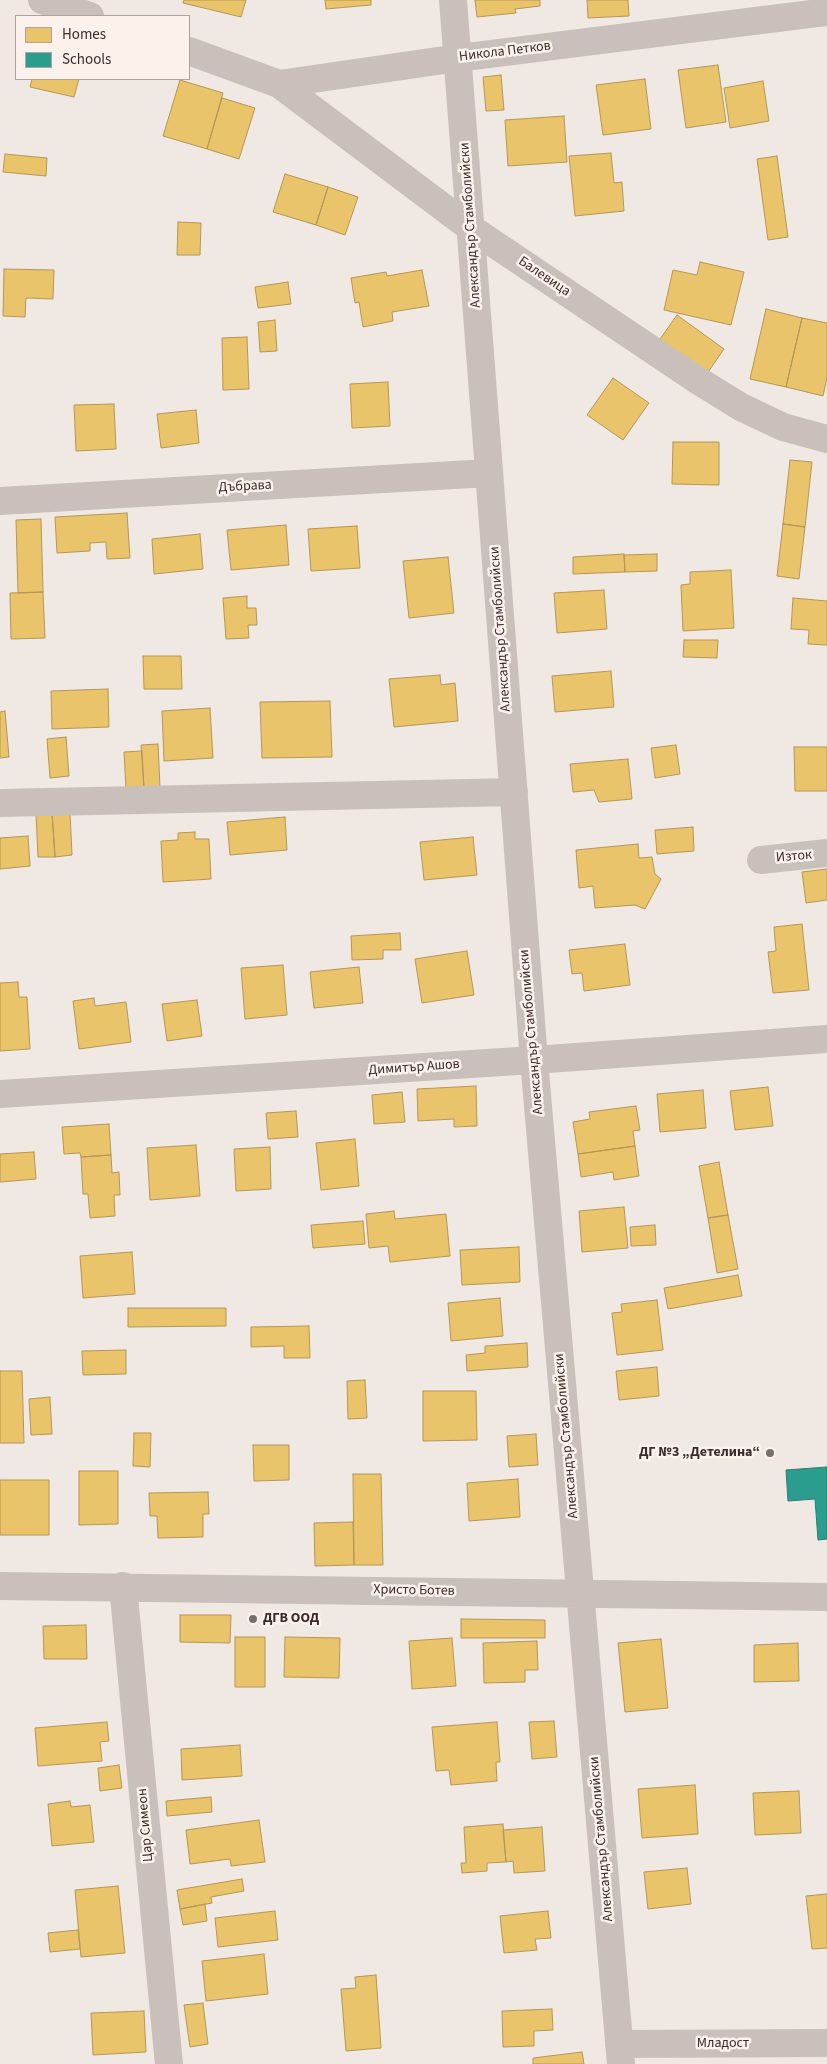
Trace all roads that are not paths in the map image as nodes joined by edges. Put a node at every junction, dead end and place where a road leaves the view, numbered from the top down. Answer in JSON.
{"nodes":[{"id":1,"x":42,"y":0,"type":"edge"},
{"id":2,"x":453,"y":0,"type":"edge"},
{"id":3,"x":827,"y":12,"type":"edge"},
{"id":4,"x":87,"y":15,"type":"edge"},
{"id":5,"x":190,"y":51,"type":"edge"},
{"id":6,"x":458,"y":58,"type":"junction"},
{"id":7,"x":279,"y":84,"type":"junction"},
{"id":8,"x":472,"y":229,"type":"junction"},
{"id":9,"x":827,"y":439,"type":"edge"},
{"id":10,"x":489,"y":473,"type":"junction"},
{"id":11,"x":0,"y":501,"type":"edge"},
{"id":12,"x":514,"y":792,"type":"junction"},
{"id":13,"x":0,"y":803,"type":"edge"},
{"id":14,"x":827,"y":853,"type":"edge"},
{"id":15,"x":760,"y":860,"type":"dead end"},
{"id":16,"x":827,"y":1039,"type":"edge"},
{"id":17,"x":534,"y":1060,"type":"junction"},
{"id":18,"x":0,"y":1094,"type":"edge"},
{"id":19,"x":0,"y":1586,"type":"edge"},
{"id":20,"x":123,"y":1586,"type":"junction"},
{"id":21,"x":582,"y":1594,"type":"junction"},
{"id":22,"x":827,"y":1597,"type":"edge"},
{"id":23,"x":827,"y":2043,"type":"edge"},
{"id":24,"x":620,"y":2054,"type":"edge"},
{"id":25,"x":169,"y":2064,"type":"edge"}],
"edges":[{"from":1,"to":4,"type":"street"},
{"from":2,"to":6,"type":"street","name":"Александър Стамболийски"},
{"from":3,"to":6,"type":"street","name":"Никола Петков"},
{"from":5,"to":7,"type":"street","name":"Никола Петков"},
{"from":6,"to":7,"type":"street","name":"Никола Петков"},
{"from":6,"to":8,"type":"street","name":"Александър Стамболийски"},
{"from":7,"to":8,"type":"street","name":"Балевица"},
{"from":8,"to":9,"type":"street","name":"Балевица"},
{"from":8,"to":10,"type":"street","name":"Александър Стамболийски"},
{"from":10,"to":11,"type":"street","name":"Дъбрава"},
{"from":10,"to":12,"type":"street","name":"Александър Стамболийски"},
{"from":12,"to":13,"type":"street"},
{"from":12,"to":17,"type":"street","name":"Александър Стамболийски"},
{"from":14,"to":15,"type":"street","name":"Изток"},
{"from":16,"to":17,"type":"street","name":"Димитър Ашов"},
{"from":17,"to":18,"type":"street","name":"Димитър Ашов"},
{"from":17,"to":21,"type":"street","name":"Александър Стамболийски"},
{"from":19,"to":20,"type":"street","name":"Христо Ботев"},
{"from":20,"to":21,"type":"street","name":"Христо Ботев"},
{"from":20,"to":25,"type":"street","name":"Цар Симеон"},
{"from":21,"to":22,"type":"street","name":"Христо Ботев"},
{"from":21,"to":24,"type":"street","name":"Александър Стамболийски"},
{"from":23,"to":24,"type":"street","name":"Младост"}]}
